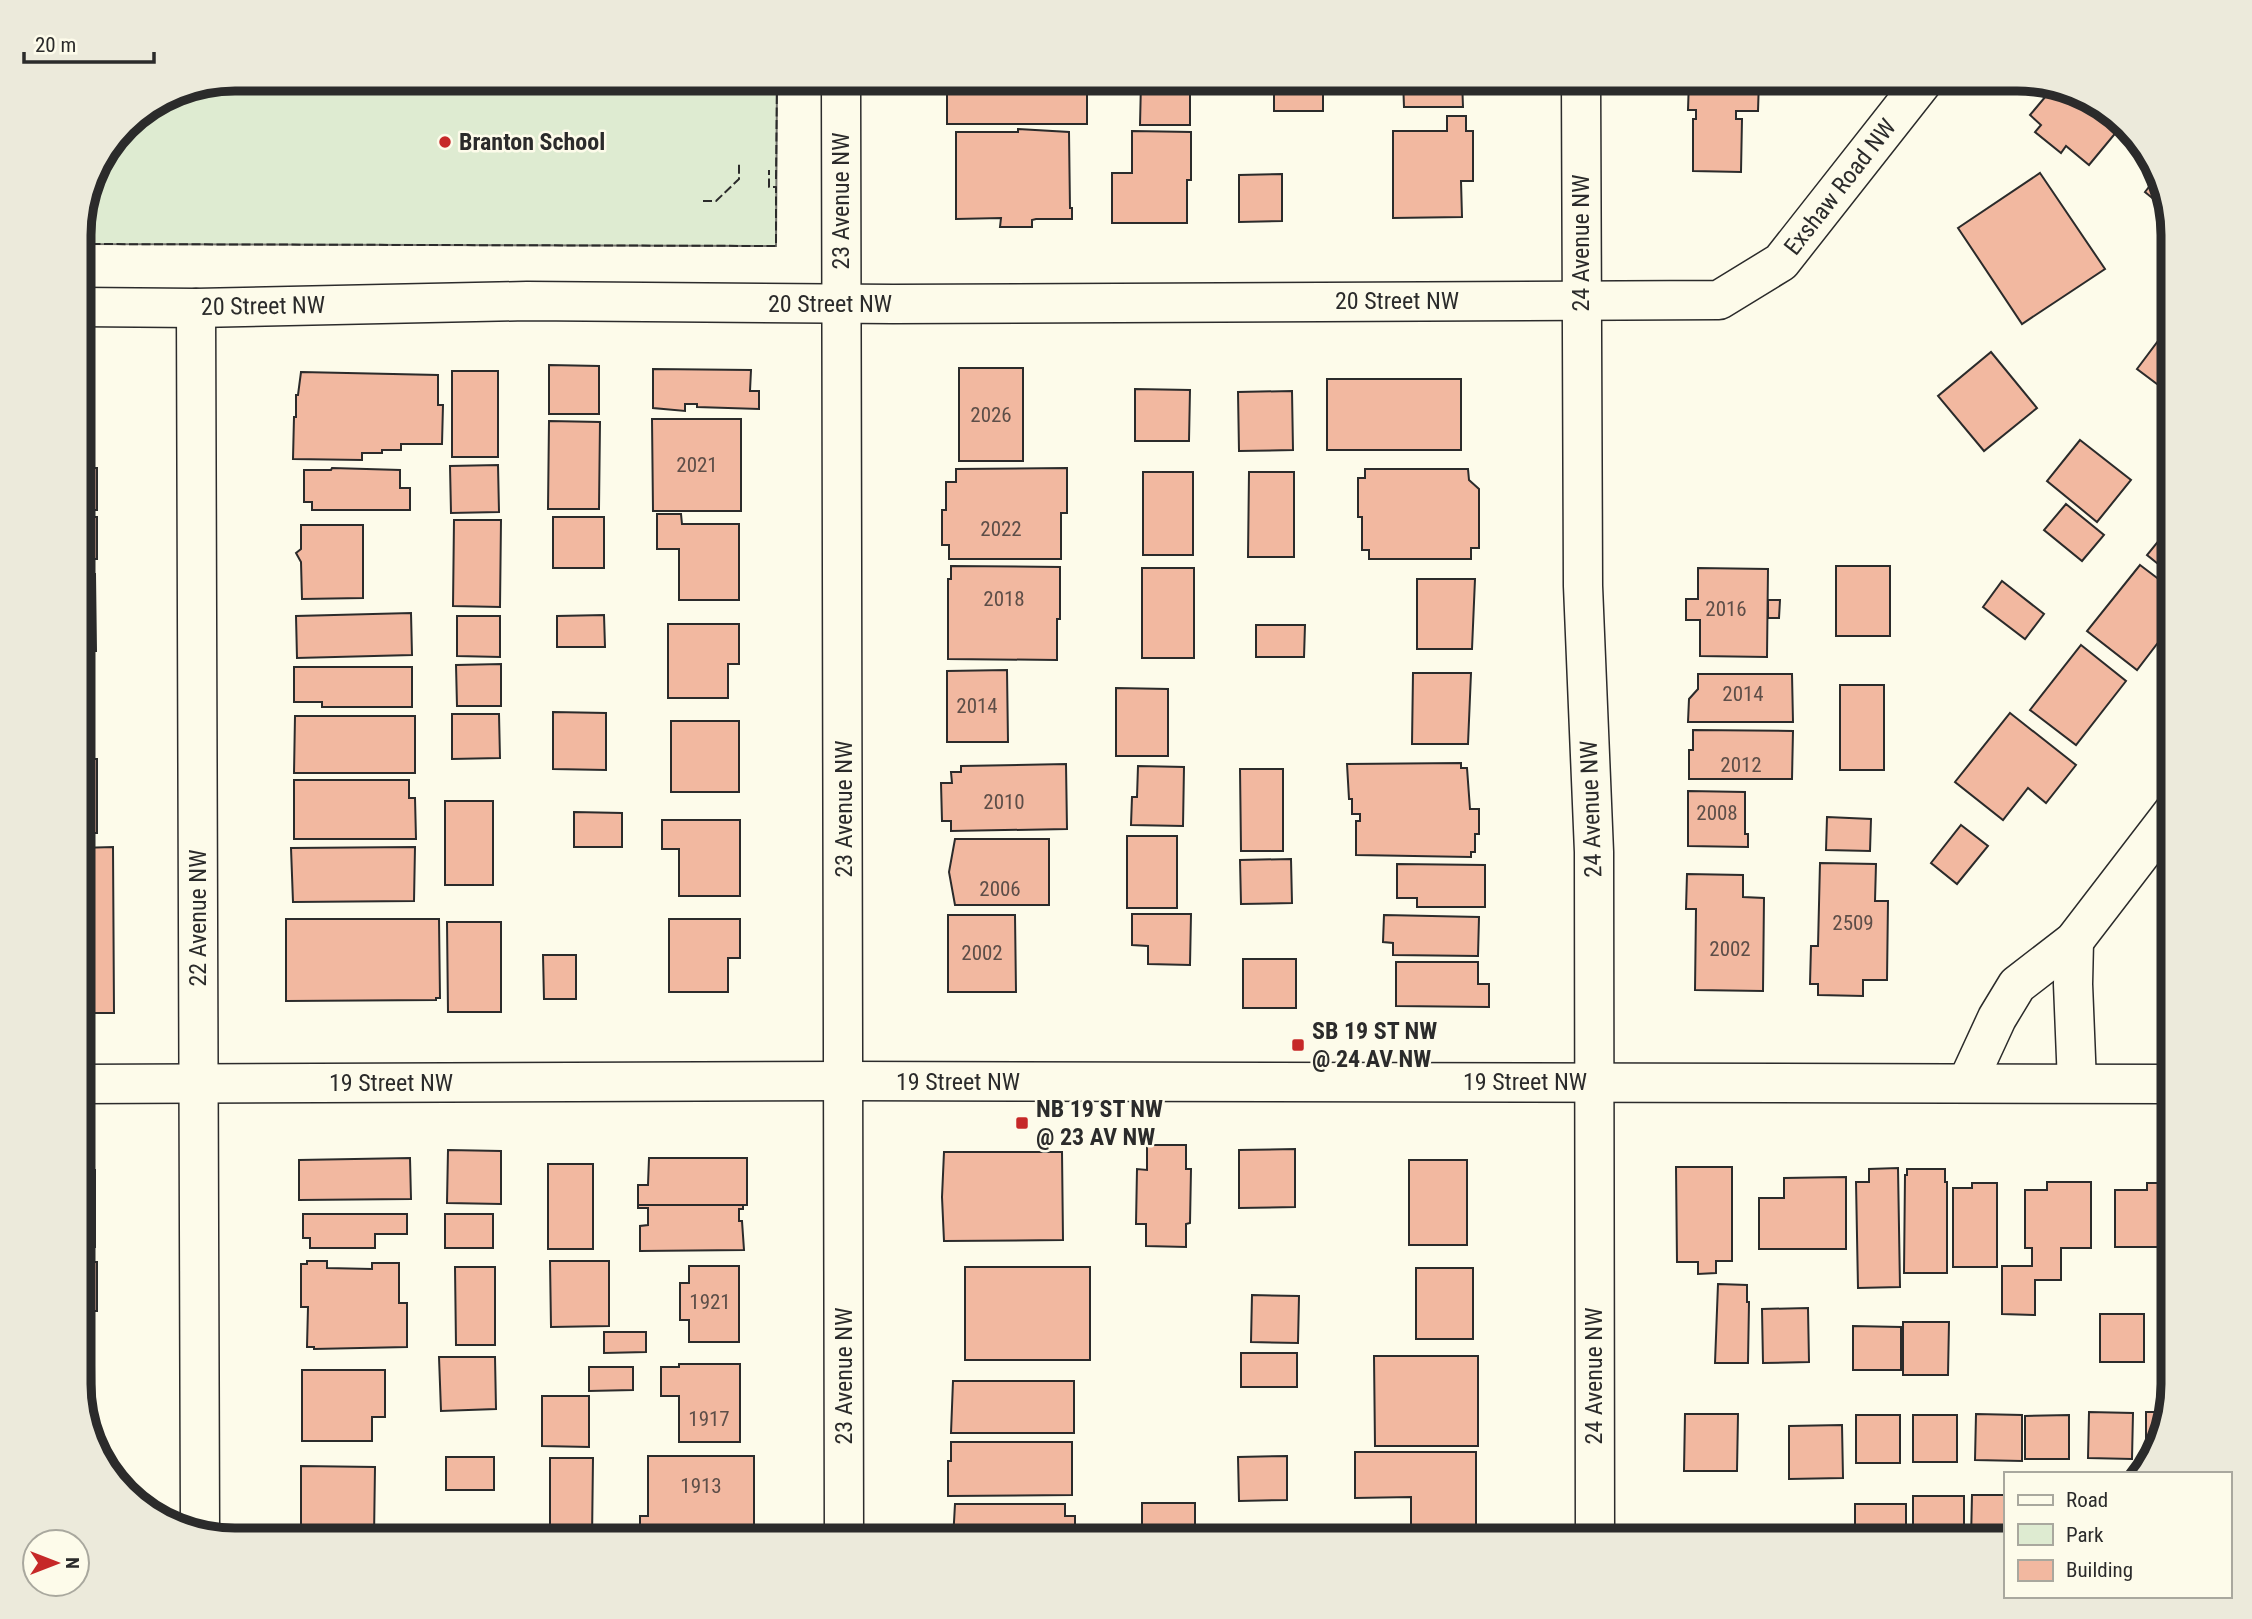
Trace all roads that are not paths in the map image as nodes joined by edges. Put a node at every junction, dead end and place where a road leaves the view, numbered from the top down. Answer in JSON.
{"nodes":[{"id":1,"x":841,"y":91,"type":"edge"},
{"id":2,"x":1581,"y":91,"type":"edge"},
{"id":3,"x":1916,"y":91,"type":"edge"},
{"id":4,"x":1581,"y":300,"type":"junction"},
{"id":5,"x":841,"y":304,"type":"junction"},
{"id":6,"x":91,"y":307,"type":"edge"},
{"id":7,"x":196,"y":308,"type":"junction"},
{"id":8,"x":2161,"y":829,"type":"edge"},
{"id":9,"x":2074,"y":941,"type":"junction"},
{"id":10,"x":844,"y":1081,"type":"junction"},
{"id":11,"x":1594,"y":1082,"type":"junction"},
{"id":12,"x":199,"y":1083,"type":"junction"},
{"id":13,"x":1967,"y":1083,"type":"junction"},
{"id":14,"x":2077,"y":1083,"type":"junction"},
{"id":15,"x":91,"y":1084,"type":"edge"},
{"id":16,"x":2161,"y":1084,"type":"edge"},
{"id":17,"x":200,"y":1523,"type":"edge"},
{"id":18,"x":844,"y":1528,"type":"edge"},
{"id":19,"x":1595,"y":1528,"type":"edge"}],
"edges":[{"from":1,"to":5,"type":"street","name":"23 Avenue NW"},
{"from":2,"to":4,"type":"street","name":"24 Avenue NW"},
{"from":3,"to":4,"type":"street","name":"Exshaw Road NW"},
{"from":4,"to":5,"type":"street","name":"20 Street NW"},
{"from":4,"to":11,"type":"street","name":"24 Avenue NW"},
{"from":5,"to":7,"type":"street","name":"20 Street NW"},
{"from":5,"to":10,"type":"street","name":"23 Avenue NW"},
{"from":6,"to":7,"type":"street","name":"20 Street NW"},
{"from":7,"to":12,"type":"street","name":"22 Avenue NW"},
{"from":8,"to":9,"type":"street"},
{"from":9,"to":13,"type":"street"},
{"from":9,"to":14,"type":"street"},
{"from":10,"to":11,"type":"street","name":"19 Street NW"},
{"from":10,"to":12,"type":"street","name":"19 Street NW"},
{"from":10,"to":18,"type":"street","name":"23 Avenue NW"},
{"from":11,"to":13,"type":"street","name":"19 Street NW"},
{"from":11,"to":19,"type":"street","name":"24 Avenue NW"},
{"from":12,"to":15,"type":"street","name":"19 Street NW"},
{"from":12,"to":17,"type":"street","name":"22 Avenue NW"},
{"from":13,"to":14,"type":"street","name":"19 Street NW"},
{"from":14,"to":16,"type":"street","name":"19 Street NW"}]}
